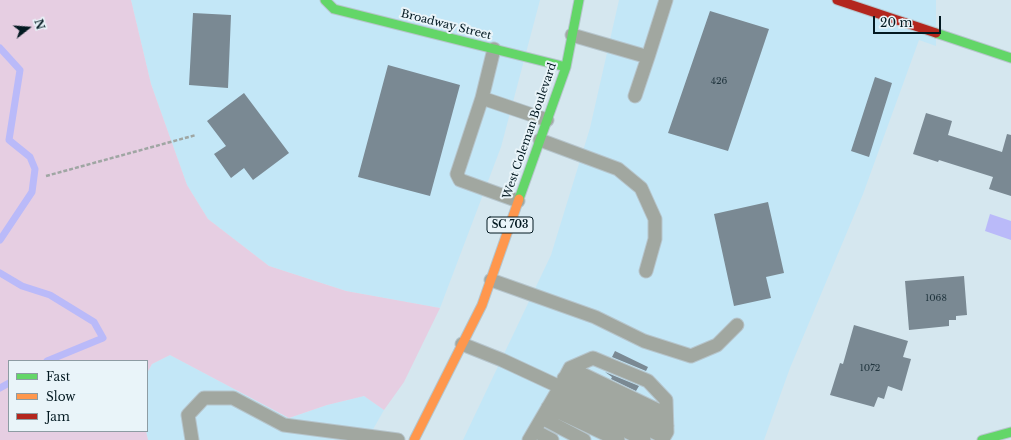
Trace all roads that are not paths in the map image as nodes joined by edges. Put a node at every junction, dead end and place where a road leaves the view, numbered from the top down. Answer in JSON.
{"nodes":[{"id":1,"x":324,"y":0,"type":"edge"},
{"id":2,"x":579,"y":0,"type":"edge"},
{"id":3,"x":666,"y":0,"type":"edge"},
{"id":4,"x":837,"y":0,"type":"edge"},
{"id":5,"x":572,"y":35,"type":"junction"},
{"id":6,"x":494,"y":49,"type":"junction"},
{"id":7,"x":648,"y":57,"type":"junction"},
{"id":8,"x":1011,"y":58,"type":"edge"},
{"id":9,"x":566,"y":67,"type":"junction"},
{"id":10,"x":636,"y":96,"type":"dead end"},
{"id":11,"x":482,"y":98,"type":"junction"},
{"id":12,"x":547,"y":120,"type":"junction"},
{"id":13,"x":540,"y":140,"type":"junction"},
{"id":14,"x":518,"y":201,"type":"junction"},
{"id":15,"x":646,"y":271,"type":"dead end"},
{"id":16,"x":491,"y":280,"type":"junction"},
{"id":17,"x":737,"y":325,"type":"dead end"},
{"id":18,"x":462,"y":344,"type":"junction"},
{"id":19,"x":556,"y":393,"type":"junction"},
{"id":20,"x":665,"y":429,"type":"edge"},
{"id":21,"x":1011,"y":432,"type":"edge"},
{"id":22,"x":532,"y":436,"type":"edge"},
{"id":23,"x":192,"y":440,"type":"edge"},
{"id":24,"x":398,"y":440,"type":"edge"},
{"id":25,"x":414,"y":440,"type":"edge"},
{"id":26,"x":552,"y":440,"type":"edge"},
{"id":27,"x":584,"y":440,"type":"edge"},
{"id":28,"x":618,"y":440,"type":"edge"},
{"id":29,"x":644,"y":440,"type":"edge"},
{"id":30,"x":982,"y":440,"type":"edge"}],
"edges":[{"from":1,"to":6,"type":"main road","name":"Broadway Street"},
{"from":2,"to":5,"type":"main road","name":"West Coleman Boulevard","number":"SC 703"},
{"from":3,"to":7,"type":"lane"},
{"from":4,"to":8,"type":"main road"},
{"from":5,"to":7,"type":"lane"},
{"from":5,"to":9,"type":"main road","name":"West Coleman Boulevard","number":"SC 703"},
{"from":6,"to":9,"type":"main road","name":"Broadway Street"},
{"from":6,"to":11,"type":"lane"},
{"from":7,"to":10,"type":"lane"},
{"from":9,"to":12,"type":"main road","name":"West Coleman Boulevard","number":"SC 703"},
{"from":11,"to":12,"type":"lane"},
{"from":11,"to":14,"type":"lane"},
{"from":12,"to":13,"type":"main road","name":"West Coleman Boulevard","number":"SC 703"},
{"from":13,"to":14,"type":"main road","name":"West Coleman Boulevard","number":"SC 703"},
{"from":13,"to":15,"type":"lane"},
{"from":14,"to":16,"type":"main road","name":"West Coleman Boulevard","number":"SC 703"},
{"from":16,"to":17,"type":"lane"},
{"from":16,"to":18,"type":"main road","name":"West Coleman Boulevard","number":"SC 703"},
{"from":18,"to":19,"type":"lane"},
{"from":18,"to":25,"type":"main road","name":"West Coleman Boulevard","number":"SC 703"},
{"from":19,"to":20,"type":"lane"},
{"from":19,"to":20,"type":"lane"},
{"from":19,"to":20,"type":"lane"},
{"from":19,"to":22,"type":"lane"},
{"from":19,"to":27,"type":"lane"},
{"from":19,"to":28,"type":"lane"},
{"from":19,"to":29,"type":"lane"},
{"from":21,"to":30,"type":"main road"},
{"from":22,"to":26,"type":"lane"},
{"from":23,"to":24,"type":"lane"}]}
